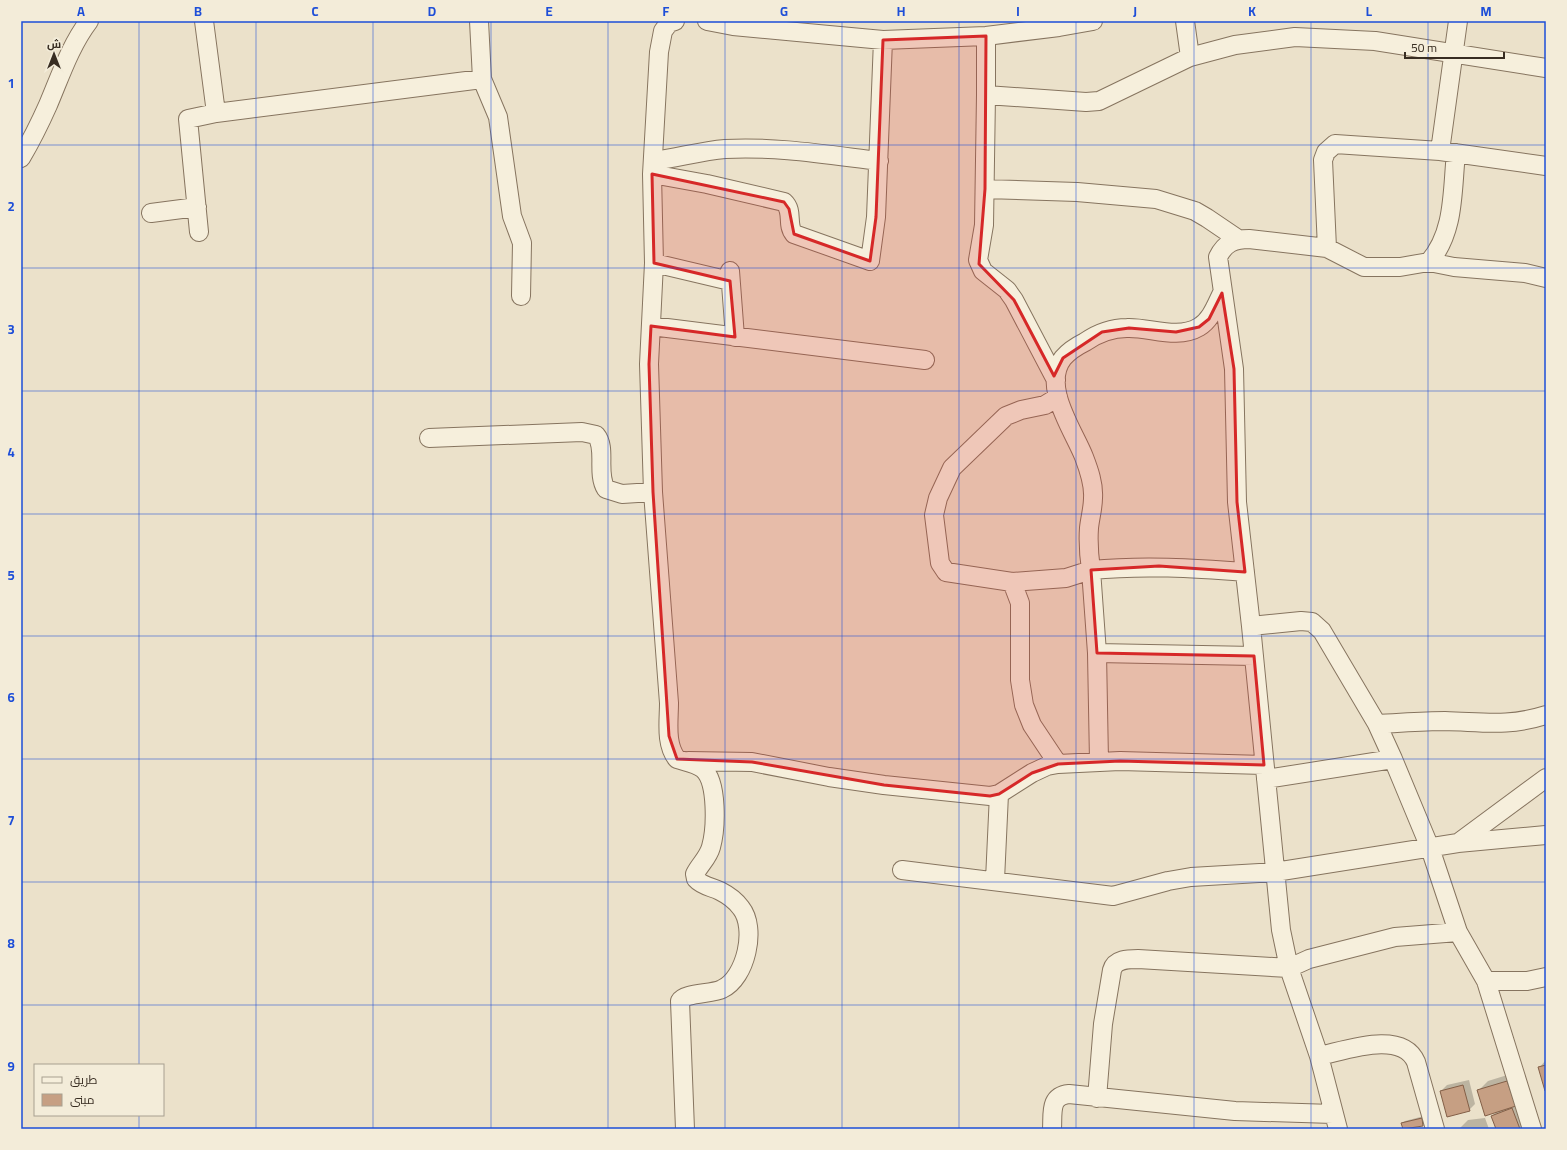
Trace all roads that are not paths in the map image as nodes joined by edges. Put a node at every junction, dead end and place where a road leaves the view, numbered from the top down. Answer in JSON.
{"nodes":[{"id":1,"x":89,"y":21,"type":"edge"},
{"id":2,"x":204,"y":21,"type":"edge"},
{"id":3,"x":479,"y":21,"type":"edge"},
{"id":4,"x":675,"y":21,"type":"edge"},
{"id":5,"x":707,"y":21,"type":"edge"},
{"id":6,"x":1093,"y":21,"type":"edge"},
{"id":7,"x":1185,"y":21,"type":"edge"},
{"id":8,"x":1458,"y":21,"type":"edge"},
{"id":9,"x":986,"y":36,"type":"junction"},
{"id":10,"x":883,"y":40,"type":"junction"},
{"id":11,"x":1454,"y":54,"type":"junction"},
{"id":12,"x":1190,"y":57,"type":"junction"},
{"id":13,"x":1546,"y":68,"type":"edge"},
{"id":14,"x":482,"y":79,"type":"junction"},
{"id":15,"x":986,"y":95,"type":"junction"},
{"id":16,"x":216,"y":113,"type":"junction"},
{"id":17,"x":1448,"y":152,"type":"junction"},
{"id":18,"x":21,"y":158,"type":"edge"},
{"id":19,"x":879,"y":161,"type":"junction"},
{"id":20,"x":1546,"y":166,"type":"edge"},
{"id":21,"x":652,"y":167,"type":"junction"},
{"id":22,"x":985,"y":189,"type":"junction"},
{"id":23,"x":197,"y":207,"type":"junction"},
{"id":24,"x":151,"y":213,"type":"dead end"},
{"id":25,"x":199,"y":232,"type":"dead end"},
{"id":26,"x":1238,"y":239,"type":"junction"},
{"id":27,"x":1327,"y":248,"type":"junction"},
{"id":28,"x":1429,"y":262,"type":"junction"},
{"id":29,"x":654,"y":263,"type":"junction"},
{"id":30,"x":1546,"y":278,"type":"edge"},
{"id":31,"x":1222,"y":293,"type":"junction"},
{"id":32,"x":521,"y":296,"type":"dead end"},
{"id":33,"x":651,"y":326,"type":"junction"},
{"id":34,"x":735,"y":337,"type":"junction"},
{"id":35,"x":925,"y":360,"type":"dead end"},
{"id":36,"x":1057,"y":388,"type":"junction"},
{"id":37,"x":429,"y":438,"type":"dead end"},
{"id":38,"x":653,"y":492,"type":"junction"},
{"id":39,"x":1091,"y":570,"type":"junction"},
{"id":40,"x":1245,"y":572,"type":"junction"},
{"id":41,"x":1012,"y":582,"type":"junction"},
{"id":42,"x":1251,"y":626,"type":"junction"},
{"id":43,"x":1097,"y":653,"type":"junction"},
{"id":44,"x":1254,"y":656,"type":"junction"},
{"id":45,"x":1546,"y":715,"type":"edge"},
{"id":46,"x":1377,"y":724,"type":"junction"},
{"id":47,"x":1393,"y":759,"type":"junction"},
{"id":48,"x":1098,"y":761,"type":"junction"},
{"id":49,"x":688,"y":762,"type":"junction"},
{"id":50,"x":1058,"y":764,"type":"junction"},
{"id":51,"x":1265,"y":772,"type":"junction"},
{"id":52,"x":1546,"y":778,"type":"edge"},
{"id":53,"x":1000,"y":794,"type":"junction"},
{"id":54,"x":1546,"y":835,"type":"edge"},
{"id":55,"x":1458,"y":843,"type":"junction"},
{"id":56,"x":1430,"y":848,"type":"junction"},
{"id":57,"x":902,"y":870,"type":"dead end"},
{"id":58,"x":1275,"y":872,"type":"junction"},
{"id":59,"x":995,"y":880,"type":"junction"},
{"id":60,"x":1458,"y":932,"type":"junction"},
{"id":61,"x":1289,"y":968,"type":"junction"},
{"id":62,"x":1546,"y":977,"type":"edge"},
{"id":63,"x":1486,"y":981,"type":"junction"},
{"id":64,"x":1319,"y":1056,"type":"junction"},
{"id":65,"x":1097,"y":1098,"type":"junction"},
{"id":66,"x":1336,"y":1122,"type":"edge"},
{"id":67,"x":685,"y":1129,"type":"edge"},
{"id":68,"x":1052,"y":1129,"type":"edge"},
{"id":69,"x":1435,"y":1129,"type":"edge"},
{"id":70,"x":1532,"y":1129,"type":"edge"}],
"edges":[{"from":1,"to":18,"type":"street"},
{"from":2,"to":16,"type":"street"},
{"from":3,"to":14,"type":"street"},
{"from":4,"to":21,"type":"street"},
{"from":5,"to":10,"type":"street"},
{"from":6,"to":9,"type":"street"},
{"from":7,"to":12,"type":"street"},
{"from":8,"to":11,"type":"street"},
{"from":9,"to":10,"type":"street"},
{"from":9,"to":15,"type":"street"},
{"from":10,"to":19,"type":"street"},
{"from":11,"to":12,"type":"street"},
{"from":11,"to":13,"type":"street"},
{"from":11,"to":17,"type":"street"},
{"from":12,"to":15,"type":"street"},
{"from":14,"to":16,"type":"street"},
{"from":14,"to":32,"type":"street"},
{"from":15,"to":22,"type":"street"},
{"from":16,"to":23,"type":"street"},
{"from":17,"to":20,"type":"street"},
{"from":17,"to":27,"type":"street"},
{"from":17,"to":28,"type":"street"},
{"from":19,"to":21,"type":"street"},
{"from":19,"to":21,"type":"street"},
{"from":21,"to":29,"type":"street"},
{"from":22,"to":26,"type":"street"},
{"from":22,"to":36,"type":"street"},
{"from":23,"to":24,"type":"street"},
{"from":23,"to":25,"type":"street"},
{"from":26,"to":27,"type":"street"},
{"from":26,"to":31,"type":"street"},
{"from":27,"to":28,"type":"street"},
{"from":28,"to":30,"type":"street"},
{"from":29,"to":33,"type":"street"},
{"from":29,"to":34,"type":"street"},
{"from":31,"to":36,"type":"street"},
{"from":31,"to":40,"type":"street"},
{"from":33,"to":34,"type":"street"},
{"from":33,"to":38,"type":"street"},
{"from":34,"to":35,"type":"street"},
{"from":36,"to":39,"type":"street"},
{"from":36,"to":41,"type":"street"},
{"from":37,"to":38,"type":"street"},
{"from":38,"to":49,"type":"street"},
{"from":39,"to":40,"type":"street"},
{"from":39,"to":41,"type":"street"},
{"from":39,"to":43,"type":"street"},
{"from":40,"to":42,"type":"street"},
{"from":41,"to":50,"type":"street"},
{"from":42,"to":44,"type":"street"},
{"from":42,"to":46,"type":"street"},
{"from":43,"to":44,"type":"street"},
{"from":43,"to":48,"type":"street"},
{"from":44,"to":51,"type":"street"},
{"from":45,"to":46,"type":"street"},
{"from":46,"to":47,"type":"street"},
{"from":47,"to":51,"type":"street"},
{"from":47,"to":56,"type":"street"},
{"from":48,"to":50,"type":"street"},
{"from":48,"to":51,"type":"street"},
{"from":49,"to":53,"type":"street"},
{"from":49,"to":67,"type":"street"},
{"from":50,"to":53,"type":"street"},
{"from":51,"to":58,"type":"street"},
{"from":52,"to":55,"type":"street"},
{"from":53,"to":59,"type":"street"},
{"from":54,"to":55,"type":"street"},
{"from":55,"to":56,"type":"street"},
{"from":56,"to":58,"type":"street"},
{"from":56,"to":60,"type":"street"},
{"from":57,"to":59,"type":"street"},
{"from":58,"to":59,"type":"street"},
{"from":58,"to":61,"type":"street"},
{"from":60,"to":61,"type":"street"},
{"from":60,"to":63,"type":"street"},
{"from":61,"to":64,"type":"street"},
{"from":61,"to":65,"type":"street"},
{"from":62,"to":63,"type":"street"},
{"from":63,"to":70,"type":"street"},
{"from":64,"to":66,"type":"street"},
{"from":64,"to":69,"type":"street"},
{"from":65,"to":66,"type":"street"},
{"from":65,"to":68,"type":"street"}]}
